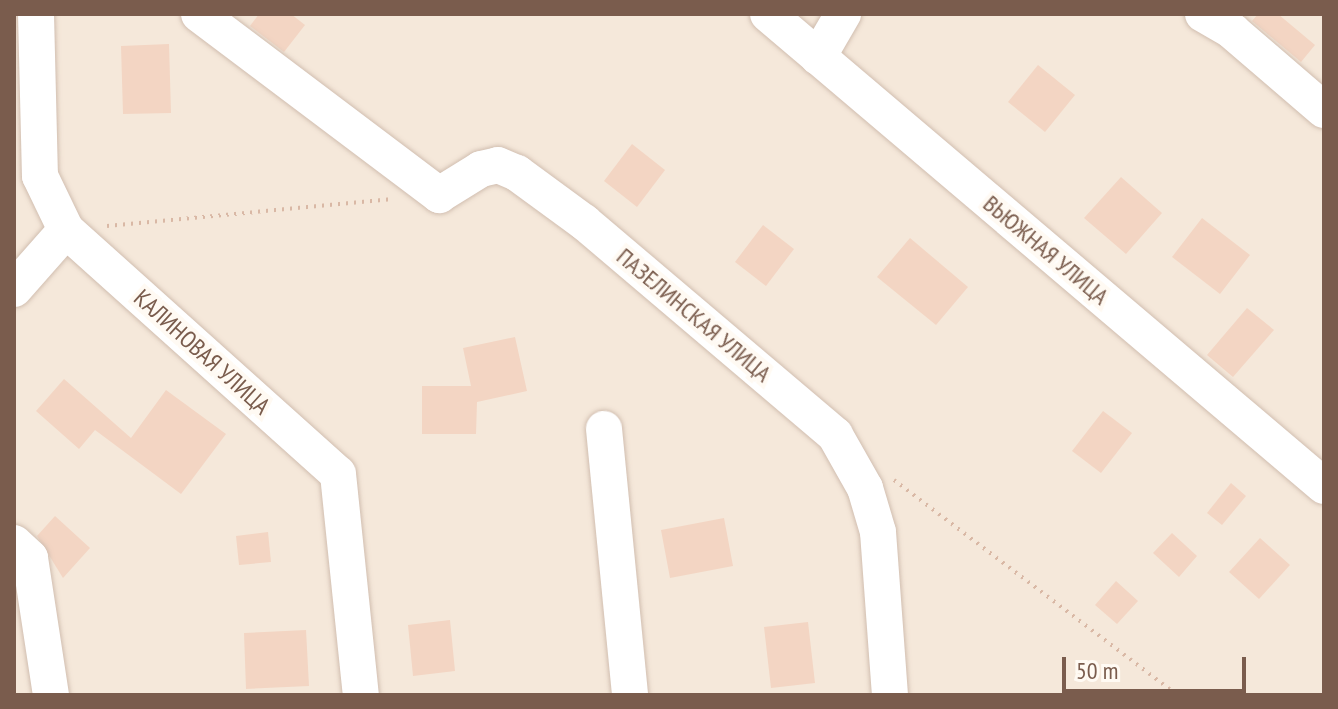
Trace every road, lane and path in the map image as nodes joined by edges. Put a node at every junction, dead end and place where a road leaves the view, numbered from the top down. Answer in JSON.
{"nodes":[{"id":1,"x":36,"y":14,"type":"edge"},
{"id":2,"x":199,"y":14,"type":"edge"},
{"id":3,"x":768,"y":14,"type":"edge"},
{"id":4,"x":843,"y":14,"type":"edge"},
{"id":5,"x":1203,"y":14,"type":"edge"},
{"id":6,"x":818,"y":57,"type":"junction"},
{"id":7,"x":1324,"y":110,"type":"edge"},
{"id":8,"x":27,"y":178,"type":"edge"},
{"id":9,"x":439,"y":195,"type":"junction"},
{"id":10,"x":66,"y":230,"type":"junction"},
{"id":11,"x":14,"y":289,"type":"edge"},
{"id":12,"x":604,"y":429,"type":"dead end"},
{"id":13,"x":886,"y":474,"type":"dead end"},
{"id":14,"x":1324,"y":486,"type":"edge"},
{"id":15,"x":14,"y":543,"type":"edge"},
{"id":16,"x":51,"y":695,"type":"edge"},
{"id":17,"x":361,"y":695,"type":"edge"},
{"id":18,"x":630,"y":695,"type":"edge"},
{"id":19,"x":890,"y":695,"type":"edge"},
{"id":20,"x":1177,"y":695,"type":"edge"}],
"edges":[{"from":1,"to":8,"type":"street","name":"КАЛИНОВАЯ УЛИЦА"},
{"from":2,"to":9,"type":"street"},
{"from":3,"to":6,"type":"street","name":"ВЬЮЖНАЯ УЛИЦА"},
{"from":4,"to":6,"type":"street"},
{"from":5,"to":7,"type":"street"},
{"from":6,"to":14,"type":"street","name":"ВЬЮЖНАЯ УЛИЦА"},
{"from":8,"to":10,"type":"street","name":"КАЛИНОВАЯ УЛИЦА"},
{"from":9,"to":10,"type":"path"},
{"from":9,"to":19,"type":"street","name":"ПАЗЕЛИНСКАЯ УЛИЦА"},
{"from":10,"to":11,"type":"street"},
{"from":10,"to":17,"type":"street","name":"КАЛИНОВАЯ УЛИЦА"},
{"from":12,"to":18,"type":"street"},
{"from":13,"to":20,"type":"path"},
{"from":15,"to":16,"type":"street"}]}
